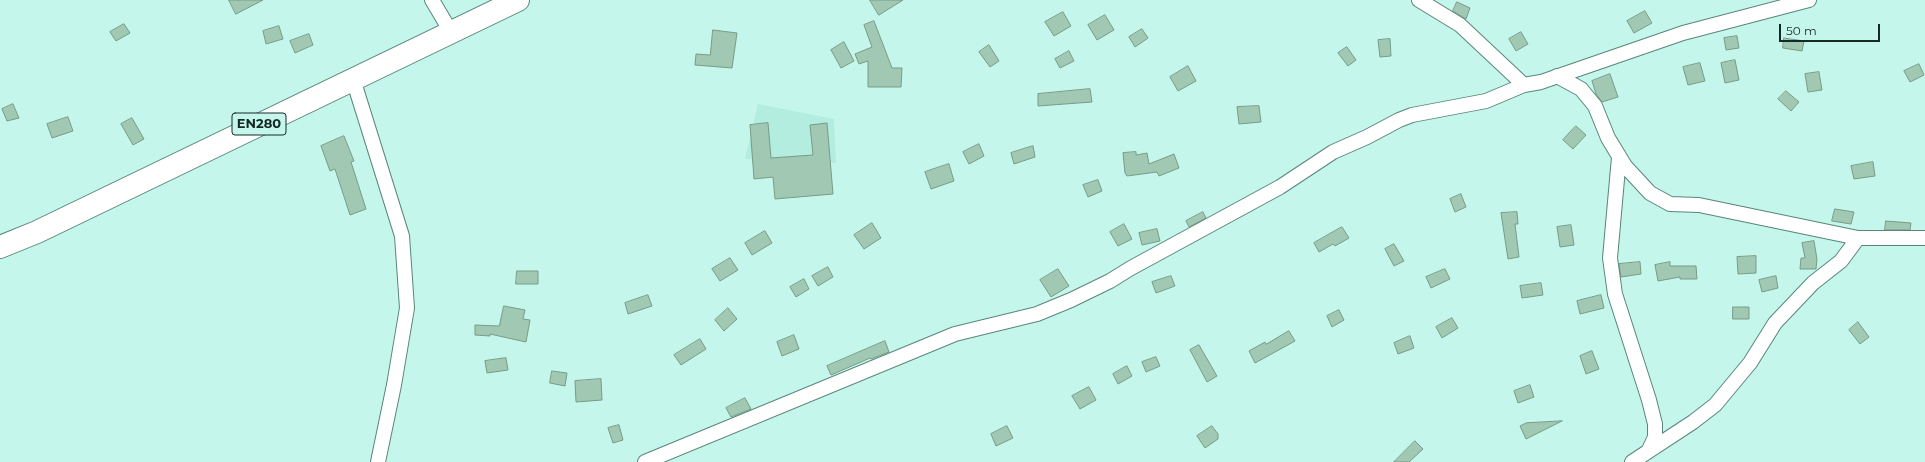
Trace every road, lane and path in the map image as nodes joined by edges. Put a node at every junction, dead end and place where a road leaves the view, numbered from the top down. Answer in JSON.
{"nodes":[{"id":1,"x":518,"y":0,"type":"edge"},
{"id":2,"x":1419,"y":0,"type":"edge"},
{"id":3,"x":1809,"y":0,"type":"edge"},
{"id":4,"x":436,"y":1,"type":"edge"},
{"id":5,"x":451,"y":32,"type":"junction"},
{"id":6,"x":1557,"y":76,"type":"junction"},
{"id":7,"x":353,"y":79,"type":"junction"},
{"id":8,"x":1524,"y":85,"type":"junction"},
{"id":9,"x":1619,"y":157,"type":"junction"},
{"id":10,"x":1858,"y":238,"type":"junction"},
{"id":11,"x":1925,"y":238,"type":"edge"},
{"id":12,"x":0,"y":247,"type":"edge"},
{"id":13,"x":1648,"y":450,"type":"junction"},
{"id":14,"x":378,"y":462,"type":"edge"},
{"id":15,"x":645,"y":462,"type":"edge"},
{"id":16,"x":1632,"y":462,"type":"edge"}],
"edges":[{"from":1,"to":5,"type":"main road","number":"EN280"},
{"from":2,"to":8,"type":"street"},
{"from":3,"to":6,"type":"street"},
{"from":4,"to":5,"type":"street"},
{"from":5,"to":7,"type":"main road","number":"EN280"},
{"from":6,"to":8,"type":"street"},
{"from":6,"to":9,"type":"street"},
{"from":7,"to":12,"type":"main road","number":"EN280"},
{"from":7,"to":14,"type":"street"},
{"from":8,"to":15,"type":"street"},
{"from":9,"to":10,"type":"street"},
{"from":9,"to":13,"type":"street"},
{"from":10,"to":11,"type":"street"},
{"from":10,"to":13,"type":"street"},
{"from":13,"to":16,"type":"street"}]}
